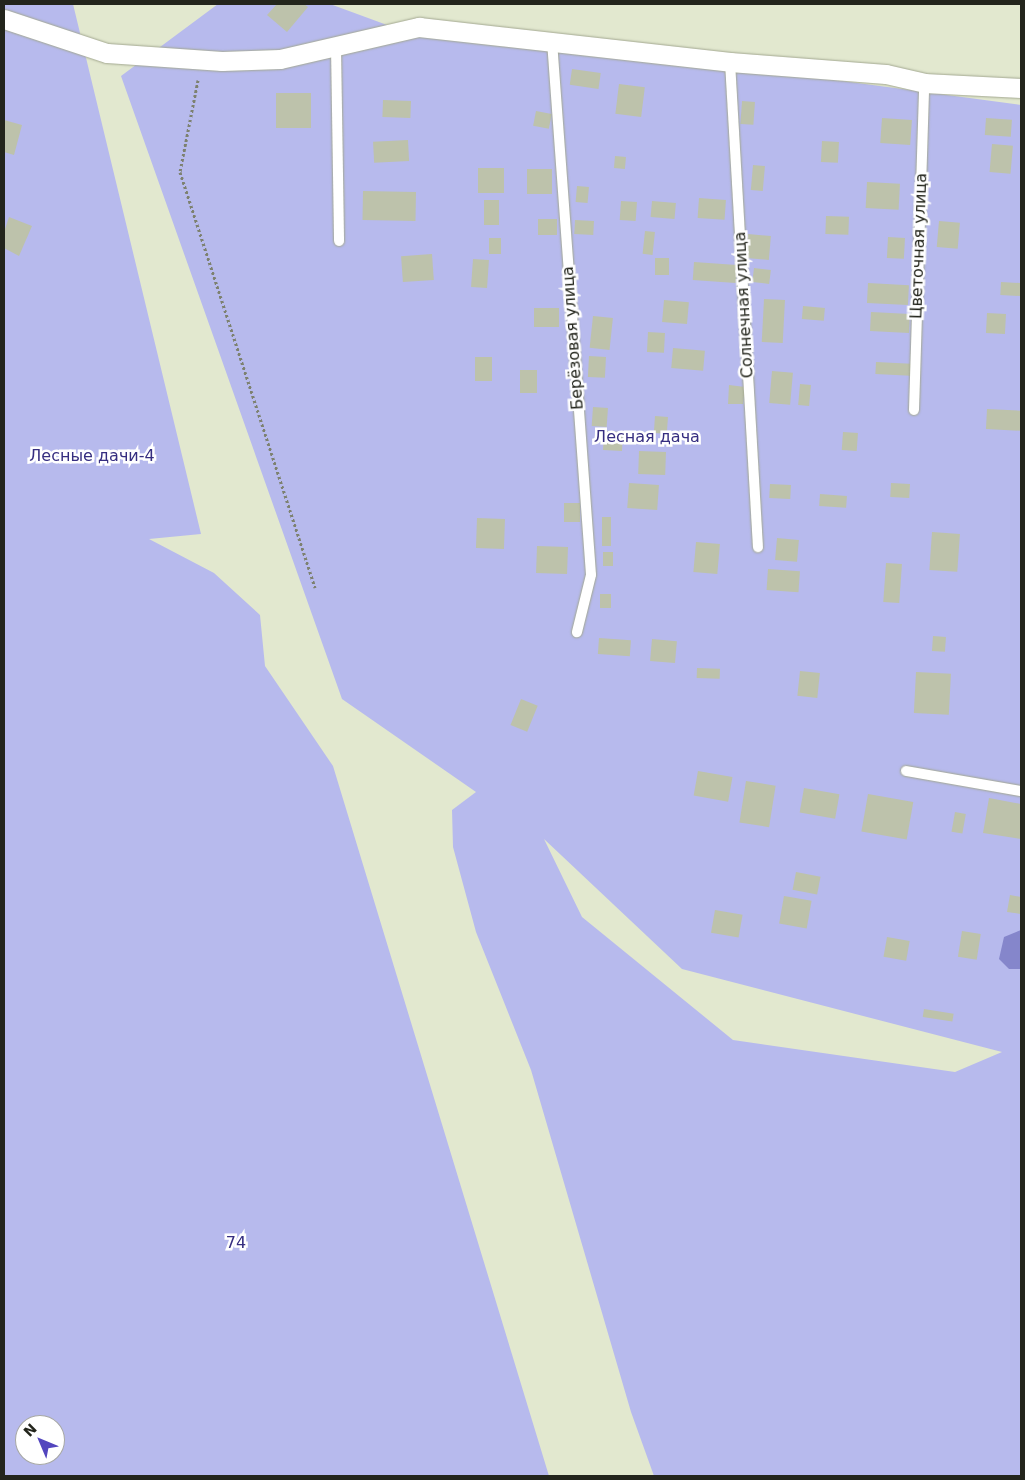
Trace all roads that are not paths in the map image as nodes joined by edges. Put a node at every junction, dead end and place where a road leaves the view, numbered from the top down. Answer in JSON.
{"nodes":[{"id":1,"x":4,"y":18,"type":"edge"},
{"id":2,"x":552,"y":41,"type":"junction"},
{"id":3,"x":336,"y":47,"type":"junction"},
{"id":4,"x":730,"y":62,"type":"junction"},
{"id":5,"x":924,"y":83,"type":"junction"},
{"id":6,"x":1021,"y":88,"type":"edge"},
{"id":7,"x":339,"y":241,"type":"dead end"},
{"id":8,"x":914,"y":410,"type":"dead end"},
{"id":9,"x":758,"y":547,"type":"dead end"},
{"id":10,"x":577,"y":632,"type":"dead end"},
{"id":11,"x":906,"y":771,"type":"dead end"},
{"id":12,"x":1021,"y":791,"type":"edge"}],
"edges":[{"from":1,"to":3,"type":"street"},
{"from":2,"to":3,"type":"street"},
{"from":2,"to":4,"type":"street"},
{"from":2,"to":10,"type":"lane","name":"Берёзовая улица"},
{"from":3,"to":7,"type":"lane"},
{"from":4,"to":5,"type":"street"},
{"from":4,"to":9,"type":"lane","name":"Солнечная улица"},
{"from":5,"to":6,"type":"street"},
{"from":5,"to":8,"type":"lane","name":"Цветочная улица"},
{"from":11,"to":12,"type":"lane"}]}
